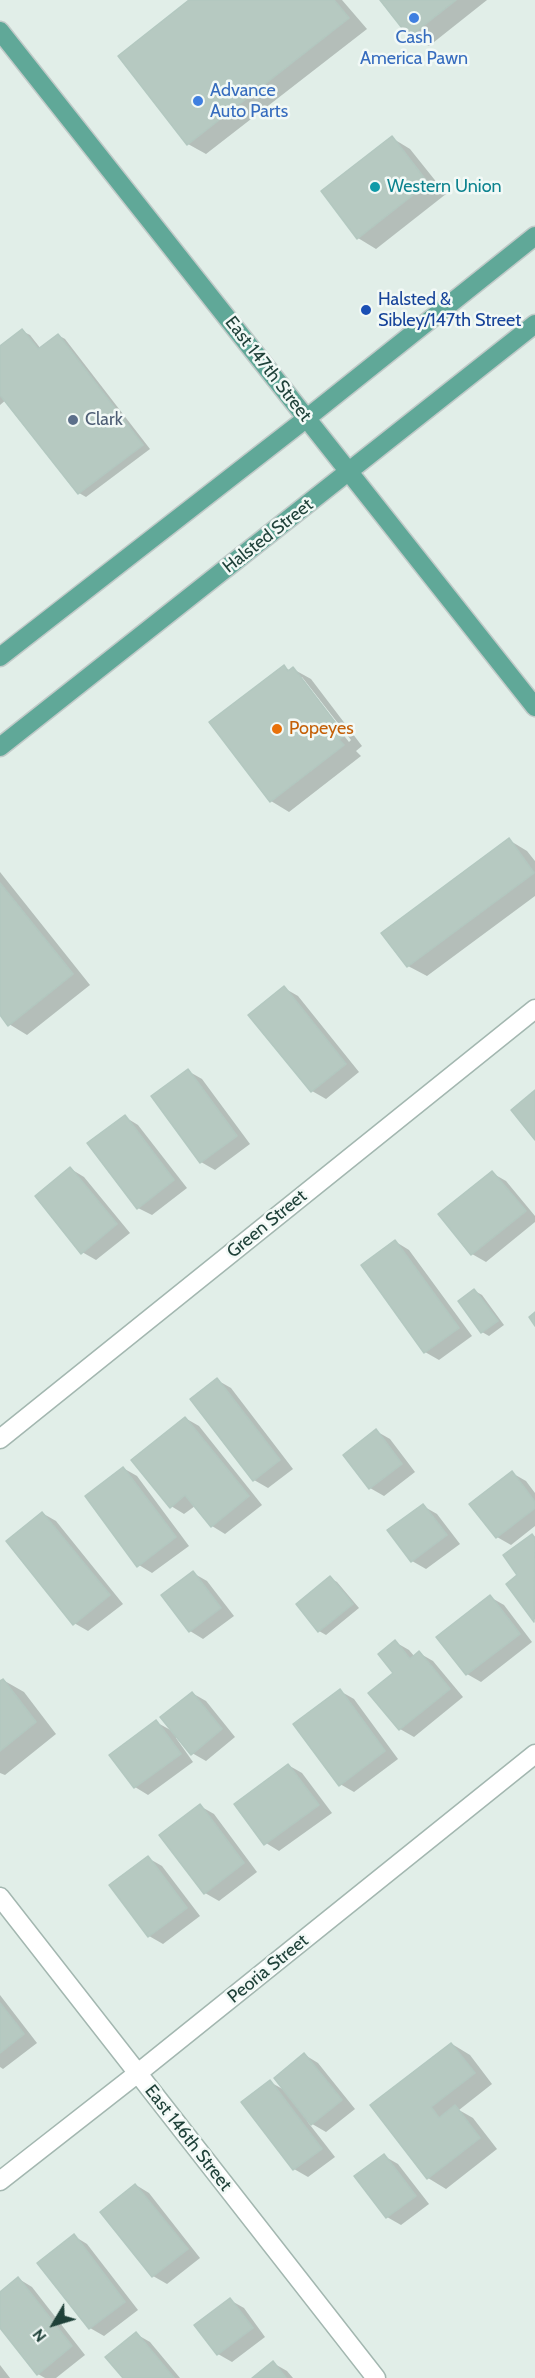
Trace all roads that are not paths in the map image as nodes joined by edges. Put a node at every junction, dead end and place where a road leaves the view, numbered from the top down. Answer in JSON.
{"nodes":[{"id":1,"x":0,"y":31,"type":"edge"},
{"id":2,"x":535,"y":236,"type":"edge"},
{"id":3,"x":535,"y":324,"type":"edge"},
{"id":4,"x":307,"y":418,"type":"junction"},
{"id":5,"x":349,"y":472,"type":"junction"},
{"id":6,"x":0,"y":657,"type":"edge"},
{"id":7,"x":535,"y":707,"type":"edge"},
{"id":8,"x":0,"y":747,"type":"edge"},
{"id":9,"x":535,"y":1009,"type":"edge"},
{"id":10,"x":0,"y":1439,"type":"edge"},
{"id":11,"x":535,"y":1755,"type":"edge"},
{"id":12,"x":0,"y":1897,"type":"edge"},
{"id":13,"x":138,"y":2073,"type":"junction"},
{"id":14,"x":0,"y":2181,"type":"edge"},
{"id":15,"x":376,"y":2378,"type":"edge"}],
"edges":[{"from":1,"to":4,"type":"main road","name":"East 147th Street"},
{"from":2,"to":4,"type":"main road"},
{"from":3,"to":5,"type":"main road","name":"Halsted Street"},
{"from":4,"to":5,"type":"main road","name":"East 147th Street"},
{"from":4,"to":6,"type":"main road"},
{"from":5,"to":7,"type":"main road","name":"East 147th Street"},
{"from":5,"to":8,"type":"main road","name":"Halsted Street"},
{"from":9,"to":10,"type":"street","name":"Green Street"},
{"from":11,"to":13,"type":"street","name":"Peoria Street"},
{"from":12,"to":13,"type":"street","name":"East 146th Street"},
{"from":13,"to":14,"type":"street","name":"Peoria Street"},
{"from":13,"to":15,"type":"street","name":"East 146th Street"}]}
